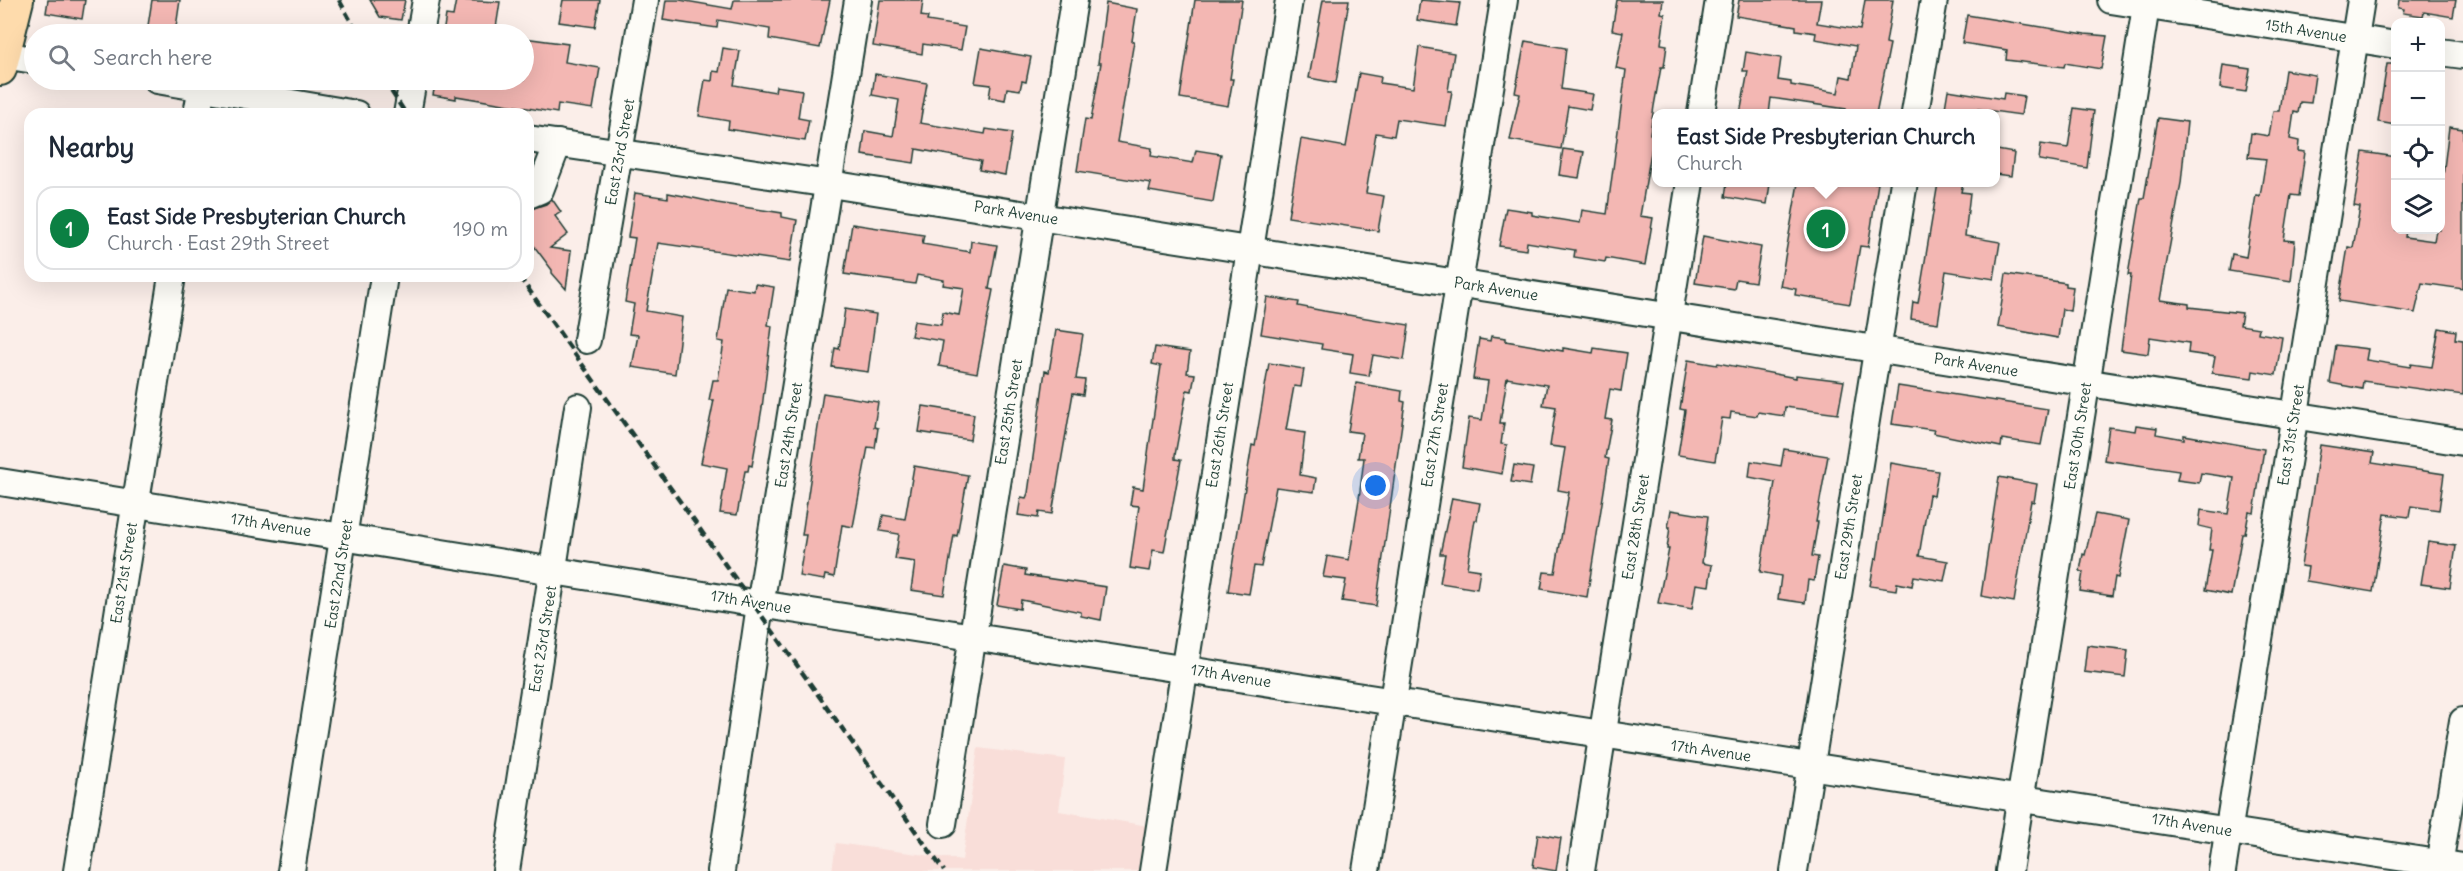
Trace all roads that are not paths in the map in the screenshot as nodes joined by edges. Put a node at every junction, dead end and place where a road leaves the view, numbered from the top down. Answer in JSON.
{"nodes":[{"id":1,"x":16,"y":0,"type":"edge"},
{"id":2,"x":426,"y":0,"type":"edge"},
{"id":3,"x":645,"y":0,"type":"edge"},
{"id":4,"x":858,"y":0,"type":"edge"},
{"id":5,"x":1074,"y":0,"type":"edge"},
{"id":6,"x":1289,"y":0,"type":"edge"},
{"id":7,"x":1504,"y":0,"type":"edge"},
{"id":8,"x":1719,"y":0,"type":"edge"},
{"id":9,"x":1934,"y":0,"type":"edge"},
{"id":10,"x":2111,"y":0,"type":"edge"},
{"id":11,"x":2361,"y":0,"type":"edge"},
{"id":12,"x":2146,"y":3,"type":"edge"},
{"id":13,"x":422,"y":24,"type":"edge"},
{"id":14,"x":2355,"y":39,"type":"junction"},
{"id":15,"x":2391,"y":44,"type":"edge"},
{"id":16,"x":2445,"y":53,"type":"edge"},
{"id":17,"x":2463,"y":56,"type":"edge"},
{"id":18,"x":1,"y":60,"type":"edge"},
{"id":19,"x":24,"y":60,"type":"edge"},
{"id":20,"x":201,"y":90,"type":"edge"},
{"id":21,"x":224,"y":90,"type":"edge"},
{"id":22,"x":411,"y":90,"type":"edge"},
{"id":23,"x":198,"y":108,"type":"edge"},
{"id":24,"x":323,"y":108,"type":"edge"},
{"id":25,"x":408,"y":108,"type":"edge"},
{"id":26,"x":1702,"y":109,"type":"edge"},
{"id":27,"x":1917,"y":109,"type":"edge"},
{"id":28,"x":534,"y":140,"type":"edge"},
{"id":29,"x":558,"y":143,"type":"junction"},
{"id":30,"x":621,"y":152,"type":"junction"},
{"id":31,"x":830,"y":184,"type":"junction"},
{"id":32,"x":1689,"y":187,"type":"edge"},
{"id":33,"x":1903,"y":187,"type":"edge"},
{"id":34,"x":534,"y":192,"type":"edge"},
{"id":35,"x":1040,"y":217,"type":"junction"},
{"id":36,"x":1249,"y":250,"type":"junction"},
{"id":37,"x":171,"y":282,"type":"edge"},
{"id":38,"x":383,"y":282,"type":"edge"},
{"id":39,"x":1459,"y":284,"type":"junction"},
{"id":40,"x":1669,"y":316,"type":"junction"},
{"id":41,"x":587,"y":340,"type":"dead end"},
{"id":42,"x":1877,"y":350,"type":"junction"},
{"id":43,"x":2086,"y":382,"type":"junction"},
{"id":44,"x":578,"y":407,"type":"dead end"},
{"id":45,"x":2294,"y":415,"type":"junction"},
{"id":46,"x":2463,"y":442,"type":"edge"},
{"id":47,"x":0,"y":482,"type":"edge"},
{"id":48,"x":135,"y":503,"type":"junction"},
{"id":49,"x":345,"y":537,"type":"junction"},
{"id":50,"x":554,"y":571,"type":"junction"},
{"id":51,"x":761,"y":604,"type":"junction"},
{"id":52,"x":974,"y":636,"type":"junction"},
{"id":53,"x":1185,"y":669,"type":"junction"},
{"id":54,"x":1393,"y":702,"type":"junction"},
{"id":55,"x":2463,"y":721,"type":"edge"},
{"id":56,"x":1603,"y":735,"type":"junction"},
{"id":57,"x":1810,"y":766,"type":"junction"},
{"id":58,"x":2021,"y":798,"type":"junction"},
{"id":59,"x":943,"y":824,"type":"dead end"},
{"id":60,"x":2228,"y":830,"type":"junction"},
{"id":61,"x":2447,"y":867,"type":"edge"},
{"id":62,"x":77,"y":871,"type":"edge"},
{"id":63,"x":291,"y":871,"type":"edge"},
{"id":64,"x":506,"y":871,"type":"edge"},
{"id":65,"x":722,"y":871,"type":"edge"},
{"id":66,"x":1153,"y":871,"type":"edge"},
{"id":67,"x":1366,"y":871,"type":"edge"},
{"id":68,"x":1581,"y":871,"type":"edge"},
{"id":69,"x":1794,"y":871,"type":"edge"},
{"id":70,"x":2009,"y":871,"type":"edge"},
{"id":71,"x":2222,"y":871,"type":"edge"}],
"edges":[{"from":1,"to":18,"type":"main road"},
{"from":2,"to":13,"type":"street"},
{"from":3,"to":30,"type":"street","name":"East 23rd Street"},
{"from":4,"to":31,"type":"street","name":"East 24th Street"},
{"from":5,"to":35,"type":"street","name":"East 25th Street"},
{"from":6,"to":36,"type":"street","name":"East 26th Street"},
{"from":7,"to":39,"type":"street","name":"East 27th Street"},
{"from":8,"to":26,"type":"street"},
{"from":9,"to":27,"type":"street"},
{"from":10,"to":12,"type":"street","name":"15th Avenue"},
{"from":11,"to":14,"type":"street","name":"East 31st Street"},
{"from":12,"to":14,"type":"street","name":"15th Avenue"},
{"from":12,"to":43,"type":"street","name":"East 30th Street"},
{"from":14,"to":15,"type":"street","name":"15th Avenue"},
{"from":14,"to":45,"type":"street","name":"East 31st Street"},
{"from":16,"to":17,"type":"street"},
{"from":18,"to":19,"type":"street"},
{"from":20,"to":23,"type":"street"},
{"from":21,"to":24,"type":"street"},
{"from":22,"to":25,"type":"street"},
{"from":28,"to":29,"type":"street","name":"Park Avenue"},
{"from":29,"to":30,"type":"street","name":"Park Avenue"},
{"from":29,"to":34,"type":"street"},
{"from":30,"to":31,"type":"street","name":"Park Avenue"},
{"from":30,"to":41,"type":"street","name":"East 23rd Street"},
{"from":31,"to":35,"type":"street","name":"Park Avenue"},
{"from":31,"to":51,"type":"street","name":"East 24th Street"},
{"from":32,"to":40,"type":"street","name":"East 28th Street"},
{"from":33,"to":42,"type":"street","name":"East 29th Street"},
{"from":35,"to":36,"type":"street","name":"Park Avenue"},
{"from":35,"to":52,"type":"street","name":"East 25th Street"},
{"from":36,"to":39,"type":"street","name":"Park Avenue"},
{"from":36,"to":53,"type":"street","name":"East 26th Street"},
{"from":37,"to":48,"type":"street","name":"East 21st Street"},
{"from":38,"to":49,"type":"street","name":"East 22nd Street"},
{"from":39,"to":40,"type":"street","name":"Park Avenue"},
{"from":39,"to":54,"type":"street","name":"East 27th Street"},
{"from":40,"to":42,"type":"street","name":"Park Avenue"},
{"from":40,"to":56,"type":"street","name":"East 28th Street"},
{"from":42,"to":43,"type":"street","name":"Park Avenue"},
{"from":42,"to":57,"type":"street","name":"East 29th Street"},
{"from":43,"to":45,"type":"street","name":"Park Avenue"},
{"from":43,"to":58,"type":"street","name":"East 30th Street"},
{"from":44,"to":50,"type":"street","name":"East 23rd Street"},
{"from":45,"to":46,"type":"street","name":"Park Avenue"},
{"from":45,"to":60,"type":"street","name":"East 31st Street"},
{"from":47,"to":48,"type":"street","name":"17th Avenue"},
{"from":48,"to":49,"type":"street","name":"17th Avenue"},
{"from":48,"to":62,"type":"street","name":"East 21st Street"},
{"from":49,"to":50,"type":"street","name":"17th Avenue"},
{"from":49,"to":63,"type":"street","name":"East 22nd Street"},
{"from":50,"to":51,"type":"street","name":"17th Avenue"},
{"from":50,"to":64,"type":"street","name":"East 23rd Street"},
{"from":51,"to":52,"type":"street","name":"17th Avenue"},
{"from":51,"to":65,"type":"street","name":"East 24th Street"},
{"from":52,"to":53,"type":"street","name":"17th Avenue"},
{"from":52,"to":59,"type":"street","name":"East 25th Street"},
{"from":53,"to":54,"type":"street","name":"17th Avenue"},
{"from":53,"to":66,"type":"street","name":"East 26th Street"},
{"from":54,"to":56,"type":"street","name":"17th Avenue"},
{"from":54,"to":67,"type":"street","name":"East 27th Street"},
{"from":55,"to":61,"type":"street"},
{"from":56,"to":57,"type":"street","name":"17th Avenue"},
{"from":56,"to":68,"type":"street","name":"East 28th Street"},
{"from":57,"to":58,"type":"street","name":"17th Avenue"},
{"from":57,"to":69,"type":"street","name":"East 29th Street"},
{"from":58,"to":60,"type":"street","name":"17th Avenue"},
{"from":58,"to":70,"type":"street","name":"East 30th Street"},
{"from":60,"to":61,"type":"street","name":"17th Avenue"},
{"from":60,"to":71,"type":"street","name":"East 31st Street"}]}
